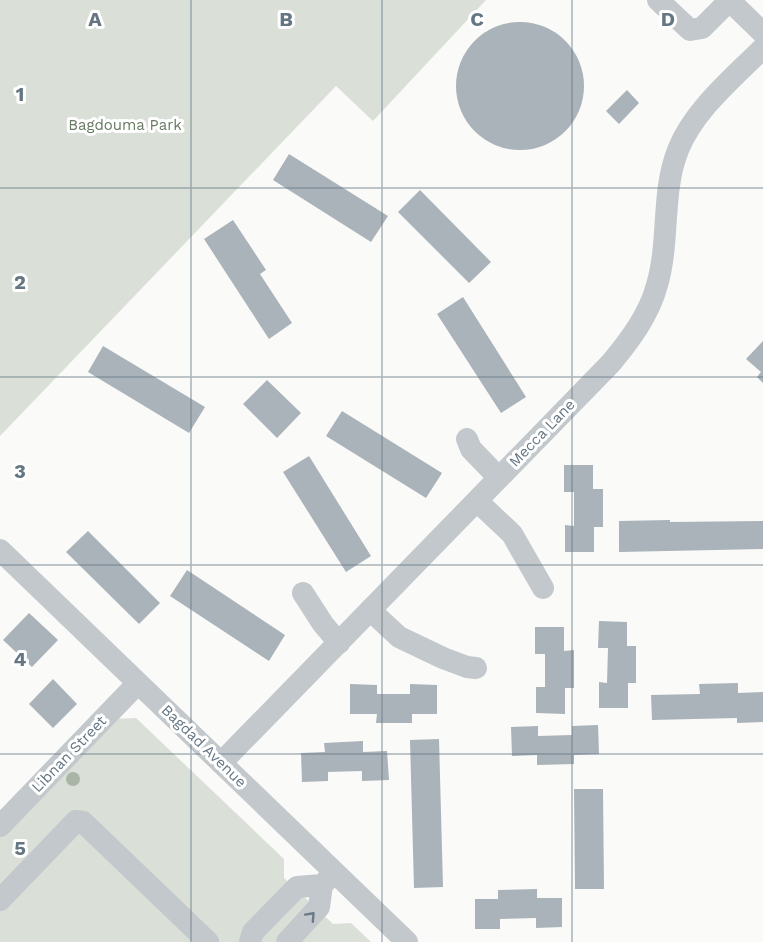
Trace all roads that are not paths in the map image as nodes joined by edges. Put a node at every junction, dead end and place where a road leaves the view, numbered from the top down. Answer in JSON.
{"nodes":[{"id":1,"x":658,"y":0,"type":"edge"},
{"id":2,"x":730,"y":0,"type":"edge"},
{"id":3,"x":763,"y":33,"type":"edge"},
{"id":4,"x":763,"y":48,"type":"edge"},
{"id":5,"x":474,"y":504,"type":"junction"},
{"id":6,"x":0,"y":550,"type":"edge"},
{"id":7,"x":543,"y":588,"type":"dead end"},
{"id":8,"x":373,"y":607,"type":"junction"},
{"id":9,"x":476,"y":668,"type":"dead end"},
{"id":10,"x":138,"y":683,"type":"junction"},
{"id":11,"x":221,"y":763,"type":"junction"},
{"id":12,"x":0,"y":826,"type":"edge"},
{"id":13,"x":328,"y":878,"type":"junction"},
{"id":14,"x":0,"y":900,"type":"edge"},
{"id":15,"x":269,"y":916,"type":"junction"},
{"id":16,"x":289,"y":940,"type":"edge"},
{"id":17,"x":208,"y":942,"type":"edge"},
{"id":18,"x":250,"y":942,"type":"edge"},
{"id":19,"x":407,"y":942,"type":"edge"}],
"edges":[{"from":1,"to":2,"type":"street"},
{"from":2,"to":3,"type":"street"},
{"from":4,"to":5,"type":"street","name":"Mecca Lane"},
{"from":5,"to":7,"type":"street"},
{"from":5,"to":8,"type":"street","name":"Mecca Lane"},
{"from":6,"to":10,"type":"street","name":"Bagdad Avenue"},
{"from":8,"to":9,"type":"street"},
{"from":8,"to":11,"type":"street","name":"Mecca Lane"},
{"from":10,"to":11,"type":"street","name":"Bagdad Avenue"},
{"from":10,"to":12,"type":"street","name":"Libnan Street"},
{"from":11,"to":13,"type":"street","name":"Bagdad Avenue"},
{"from":13,"to":15,"type":"street"},
{"from":16,"to":13,"type":"street","one_way":true},
{"from":13,"to":19,"type":"street","name":"Bagdad Avenue"},
{"from":14,"to":17,"type":"street"},
{"from":15,"to":16,"type":"street"},
{"from":15,"to":18,"type":"street"}]}
